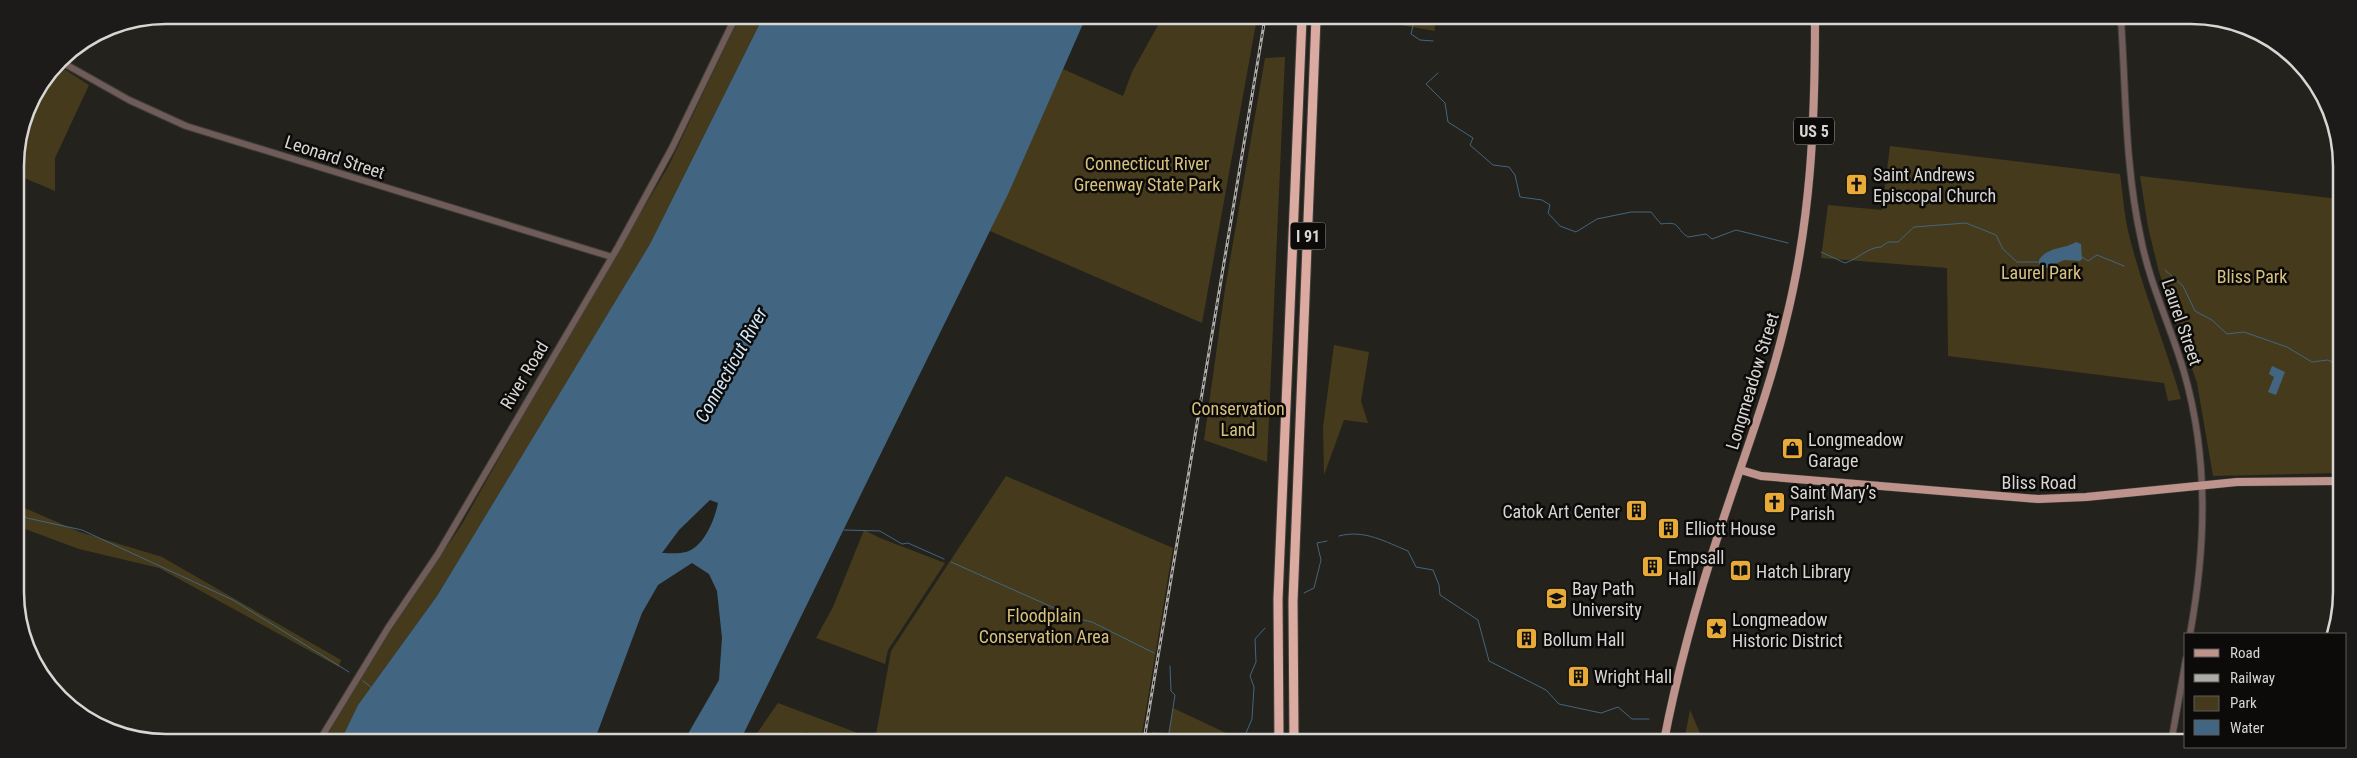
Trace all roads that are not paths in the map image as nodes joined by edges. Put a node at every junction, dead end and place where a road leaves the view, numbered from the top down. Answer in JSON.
{"nodes":[{"id":1,"x":732,"y":24,"type":"edge"},
{"id":2,"x":1302,"y":24,"type":"edge"},
{"id":3,"x":1316,"y":24,"type":"edge"},
{"id":4,"x":1815,"y":24,"type":"edge"},
{"id":5,"x":2121,"y":24,"type":"edge"},
{"id":6,"x":66,"y":64,"type":"edge"},
{"id":7,"x":612,"y":256,"type":"junction"},
{"id":8,"x":1741,"y":470,"type":"junction"},
{"id":9,"x":2333,"y":481,"type":"edge"},
{"id":10,"x":2203,"y":485,"type":"junction"},
{"id":11,"x":2190,"y":633,"type":"edge"},
{"id":12,"x":2184,"y":670,"type":"edge"},
{"id":13,"x":323,"y":734,"type":"edge"},
{"id":14,"x":1279,"y":734,"type":"edge"},
{"id":15,"x":1294,"y":734,"type":"edge"},
{"id":16,"x":1666,"y":734,"type":"edge"},
{"id":17,"x":2173,"y":734,"type":"edge"}],
"edges":[{"from":1,"to":7,"type":"street","name":"River Road"},
{"from":2,"to":14,"type":"highway","number":"I 91"},
{"from":3,"to":15,"type":"highway","number":"I 91"},
{"from":4,"to":8,"type":"main road","name":"Longmeadow Street","number":"US 5"},
{"from":5,"to":10,"type":"street","name":"Laurel Street"},
{"from":6,"to":7,"type":"street","name":"Leonard Street"},
{"from":7,"to":13,"type":"street","name":"River Road"},
{"from":8,"to":10,"type":"main road","name":"Bliss Road"},
{"from":8,"to":16,"type":"main road","name":"Longmeadow Street","number":"US 5"},
{"from":9,"to":10,"type":"main road","name":"Bliss Road"},
{"from":10,"to":11,"type":"street","name":"Laurel Street"},
{"from":12,"to":17,"type":"street"}]}
